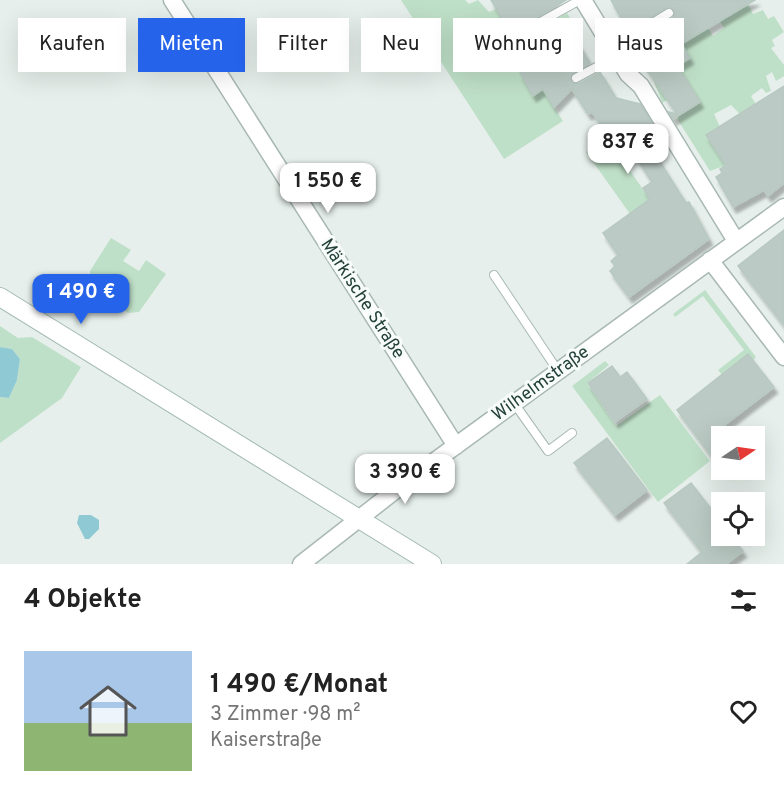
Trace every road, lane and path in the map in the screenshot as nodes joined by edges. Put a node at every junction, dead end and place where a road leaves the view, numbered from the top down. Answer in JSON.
{"nodes":[{"id":1,"x":172,"y":0,"type":"edge"},
{"id":2,"x":582,"y":0,"type":"edge"},
{"id":3,"x":669,"y":13,"type":"dead end"},
{"id":4,"x":548,"y":18,"type":"edge"},
{"id":5,"x":662,"y":18,"type":"edge"},
{"id":6,"x":595,"y":21,"type":"edge"},
{"id":7,"x":595,"y":66,"type":"edge"},
{"id":8,"x":626,"y":72,"type":"edge"},
{"id":9,"x":576,"y":78,"type":"dead end"},
{"id":10,"x":782,"y":212,"type":"edge"},
{"id":11,"x":736,"y":241,"type":"junction"},
{"id":12,"x":710,"y":260,"type":"junction"},
{"id":13,"x":494,"y":274,"type":"dead end"},
{"id":14,"x":0,"y":297,"type":"edge"},
{"id":15,"x":784,"y":357,"type":"edge"},
{"id":16,"x":558,"y":371,"type":"junction"},
{"id":17,"x":514,"y":403,"type":"junction"},
{"id":18,"x":572,"y":433,"type":"dead end"},
{"id":19,"x":456,"y":446,"type":"junction"},
{"id":20,"x":360,"y":519,"type":"junction"},
{"id":21,"x":301,"y":564,"type":"edge"},
{"id":22,"x":432,"y":564,"type":"edge"}],
"edges":[{"from":1,"to":19,"type":"street","name":"Märkische Straße"},
{"from":2,"to":4,"type":"lane"},
{"from":2,"to":6,"type":"street"},
{"from":3,"to":5,"type":"lane"},
{"from":7,"to":9,"type":"lane"},
{"from":8,"to":11,"type":"street"},
{"from":10,"to":11,"type":"street","name":"Wilhelmstraße"},
{"from":11,"to":12,"type":"street","name":"Wilhelmstraße"},
{"from":12,"to":15,"type":"street"},
{"from":12,"to":16,"type":"street","name":"Wilhelmstraße"},
{"from":13,"to":16,"type":"lane"},
{"from":14,"to":20,"type":"main road"},
{"from":16,"to":17,"type":"street","name":"Wilhelmstraße"},
{"from":17,"to":18,"type":"lane"},
{"from":17,"to":19,"type":"street","name":"Wilhelmstraße"},
{"from":19,"to":20,"type":"street","name":"Wilhelmstraße"},
{"from":20,"to":21,"type":"street","name":"Wilhelmstraße"},
{"from":20,"to":22,"type":"main road"}]}
